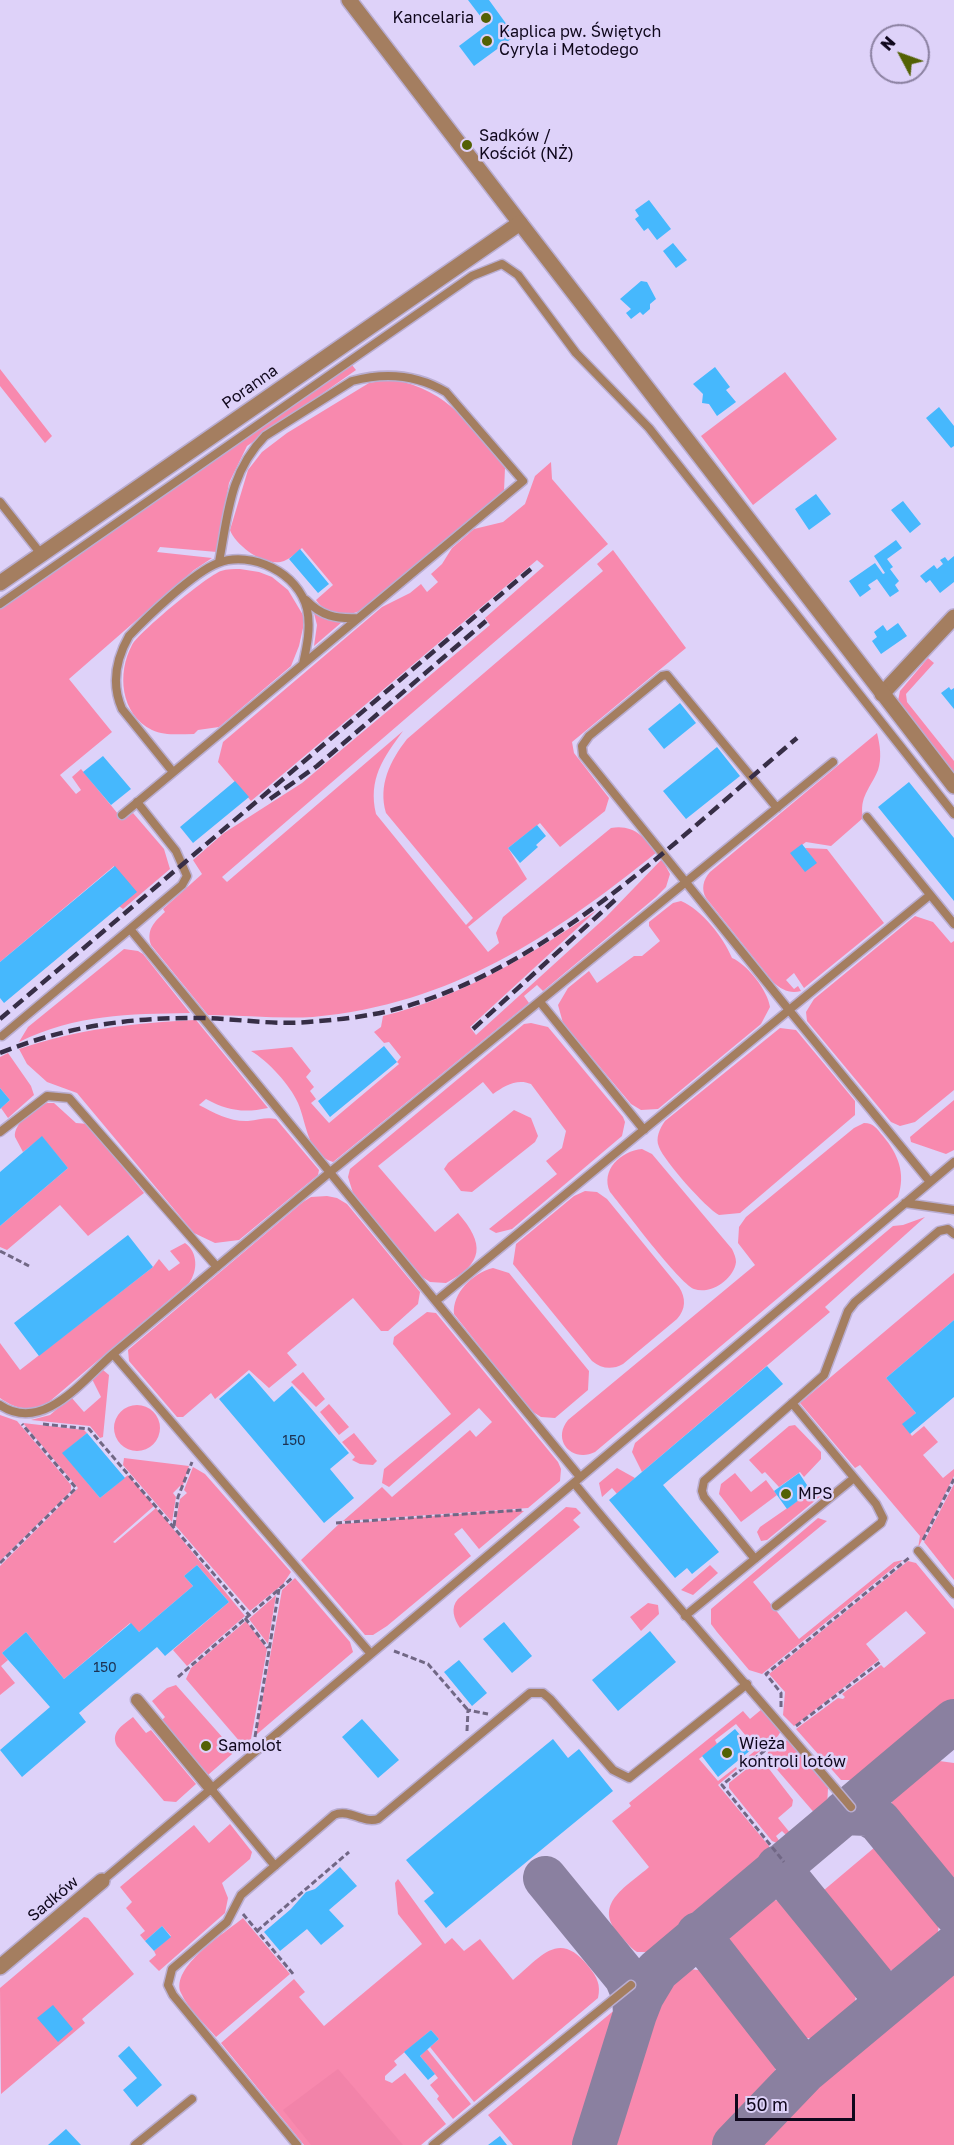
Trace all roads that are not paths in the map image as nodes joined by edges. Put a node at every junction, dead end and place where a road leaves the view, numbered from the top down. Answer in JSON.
{"nodes":[{"id":1,"x":349,"y":0,"type":"edge"},
{"id":2,"x":520,"y":223,"type":"junction"},
{"id":3,"x":0,"y":502,"type":"edge"},
{"id":4,"x":41,"y":554,"type":"junction"},
{"id":5,"x":219,"y":562,"type":"junction"},
{"id":6,"x":0,"y":583,"type":"edge"},
{"id":7,"x":303,"y":598,"type":"junction"},
{"id":8,"x":0,"y":604,"type":"edge"},
{"id":9,"x":954,"y":617,"type":"edge"},
{"id":10,"x":358,"y":618,"type":"junction"},
{"id":11,"x":303,"y":664,"type":"junction"},
{"id":12,"x":882,"y":694,"type":"junction"},
{"id":13,"x":833,"y":762,"type":"dead end"},
{"id":14,"x":173,"y":772,"type":"junction"},
{"id":15,"x":954,"y":786,"type":"edge"},
{"id":16,"x":137,"y":802,"type":"junction"},
{"id":17,"x":777,"y":807,"type":"junction"},
{"id":18,"x":954,"y":814,"type":"edge"},
{"id":19,"x":122,"y":815,"type":"dead end"},
{"id":20,"x":867,"y":817,"type":"dead end"},
{"id":21,"x":686,"y":883,"type":"junction"},
{"id":22,"x":930,"y":894,"type":"junction"},
{"id":23,"x":954,"y":924,"type":"edge"},
{"id":24,"x":130,"y":930,"type":"junction"},
{"id":25,"x":540,"y":1002,"type":"junction"},
{"id":26,"x":789,"y":1010,"type":"junction"},
{"id":27,"x":2,"y":1036,"type":"dead end"},
{"id":28,"x":644,"y":1130,"type":"junction"},
{"id":29,"x":0,"y":1132,"type":"edge"},
{"id":30,"x":954,"y":1162,"type":"edge"},
{"id":31,"x":329,"y":1173,"type":"junction"},
{"id":32,"x":930,"y":1182,"type":"junction"},
{"id":33,"x":905,"y":1203,"type":"junction"},
{"id":34,"x":954,"y":1210,"type":"edge"},
{"id":35,"x":954,"y":1234,"type":"edge"},
{"id":36,"x":217,"y":1267,"type":"junction"},
{"id":37,"x":436,"y":1301,"type":"junction"},
{"id":38,"x":113,"y":1354,"type":"junction"},
{"id":39,"x":792,"y":1403,"type":"junction"},
{"id":40,"x":0,"y":1405,"type":"edge"},
{"id":41,"x":854,"y":1478,"type":"junction"},
{"id":42,"x":577,"y":1480,"type":"junction"},
{"id":43,"x":918,"y":1551,"type":"road end"},
{"id":44,"x":755,"y":1559,"type":"junction"},
{"id":45,"x":954,"y":1594,"type":"edge"},
{"id":46,"x":776,"y":1606,"type":"dead end"},
{"id":47,"x":685,"y":1616,"type":"junction"},
{"id":48,"x":371,"y":1654,"type":"junction"},
{"id":49,"x":747,"y":1684,"type":"junction"},
{"id":50,"x":136,"y":1700,"type":"dead end"},
{"id":51,"x":211,"y":1789,"type":"junction"},
{"id":52,"x":851,"y":1807,"type":"dead end"},
{"id":53,"x":275,"y":1866,"type":"junction"},
{"id":54,"x":102,"y":1881,"type":"joint"},
{"id":55,"x":1,"y":1964,"type":"edge"},
{"id":56,"x":631,"y":1985,"type":"dead end"},
{"id":57,"x":192,"y":2099,"type":"dead end"},
{"id":58,"x":438,"y":2144,"type":"edge"},
{"id":59,"x":135,"y":2145,"type":"edge"},
{"id":60,"x":297,"y":2145,"type":"edge"}],
"edges":[{"from":1,"to":2,"type":"street"},
{"from":2,"to":4,"type":"street","name":"Poranna"},
{"from":2,"to":12,"type":"street"},
{"from":3,"to":4,"type":"lane"},
{"from":4,"to":6,"type":"street","name":"Poranna"},
{"from":5,"to":7,"type":"lane"},
{"from":5,"to":10,"type":"lane"},
{"from":5,"to":14,"type":"lane"},
{"from":7,"to":10,"type":"lane"},
{"from":7,"to":11,"type":"lane"},
{"from":8,"to":18,"type":"lane"},
{"from":9,"to":12,"type":"street"},
{"from":10,"to":11,"type":"lane"},
{"from":11,"to":14,"type":"lane"},
{"from":12,"to":15,"type":"street"},
{"from":13,"to":17,"type":"lane"},
{"from":14,"to":16,"type":"lane"},
{"from":16,"to":19,"type":"lane"},
{"from":16,"to":24,"type":"lane"},
{"from":17,"to":21,"type":"lane"},
{"from":17,"to":21,"type":"lane"},
{"from":20,"to":22,"type":"lane"},
{"from":21,"to":25,"type":"lane"},
{"from":21,"to":26,"type":"lane"},
{"from":22,"to":23,"type":"lane"},
{"from":22,"to":26,"type":"lane"},
{"from":24,"to":27,"type":"lane"},
{"from":24,"to":31,"type":"lane"},
{"from":25,"to":28,"type":"lane"},
{"from":25,"to":31,"type":"lane"},
{"from":26,"to":28,"type":"lane"},
{"from":26,"to":32,"type":"lane"},
{"from":28,"to":37,"type":"lane"},
{"from":29,"to":36,"type":"lane"},
{"from":30,"to":32,"type":"lane"},
{"from":31,"to":36,"type":"lane"},
{"from":31,"to":37,"type":"lane"},
{"from":32,"to":33,"type":"lane"},
{"from":33,"to":34,"type":"lane"},
{"from":33,"to":42,"type":"lane"},
{"from":35,"to":39,"type":"lane"},
{"from":36,"to":38,"type":"lane"},
{"from":37,"to":42,"type":"lane"},
{"from":38,"to":40,"type":"lane"},
{"from":38,"to":48,"type":"lane"},
{"from":39,"to":41,"type":"lane"},
{"from":39,"to":44,"type":"lane"},
{"from":41,"to":44,"type":"lane"},
{"from":41,"to":46,"type":"lane"},
{"from":42,"to":47,"type":"lane"},
{"from":42,"to":48,"type":"lane"},
{"from":43,"to":45,"type":"lane"},
{"from":44,"to":47,"type":"lane"},
{"from":47,"to":49,"type":"lane"},
{"from":48,"to":51,"type":"lane"},
{"from":49,"to":52,"type":"lane"},
{"from":49,"to":53,"type":"lane"},
{"from":50,"to":51,"type":"street"},
{"from":51,"to":53,"type":"lane"},
{"from":51,"to":54,"type":"lane"},
{"from":53,"to":60,"type":"lane"},
{"from":54,"to":55,"type":"street","name":"Sadków"},
{"from":56,"to":58,"type":"lane"},
{"from":57,"to":59,"type":"lane"}]}
